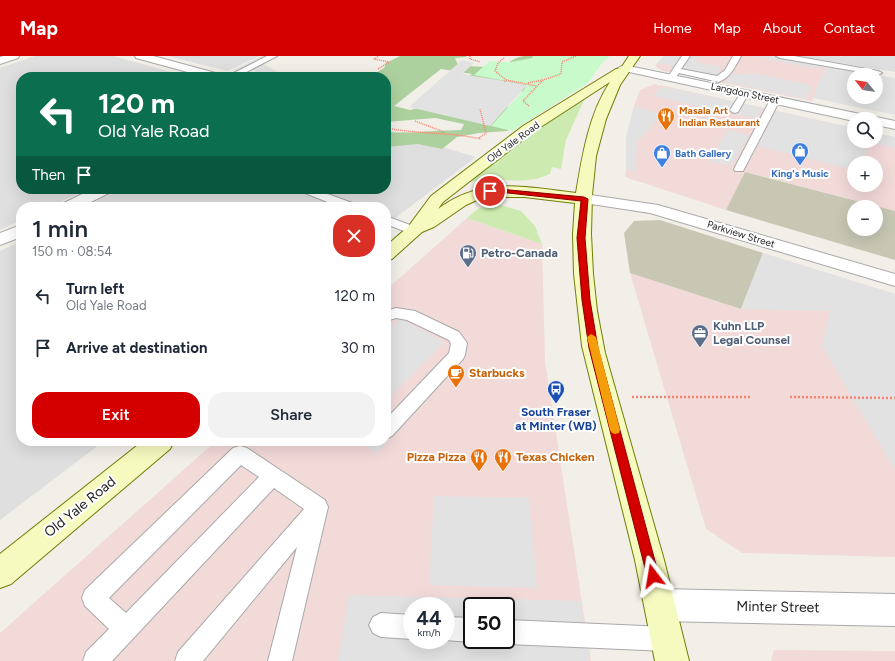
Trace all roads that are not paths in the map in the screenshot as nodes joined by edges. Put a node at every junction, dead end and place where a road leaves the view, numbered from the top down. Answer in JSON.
{"nodes":[{"id":1,"x":14,"y":56,"type":"edge"},
{"id":2,"x":140,"y":56,"type":"edge"},
{"id":3,"x":273,"y":56,"type":"edge"},
{"id":4,"x":635,"y":56,"type":"edge"},
{"id":5,"x":686,"y":56,"type":"edge"},
{"id":6,"x":737,"y":56,"type":"edge"},
{"id":7,"x":780,"y":56,"type":"edge"},
{"id":8,"x":0,"y":61,"type":"edge"},
{"id":9,"x":624,"y":68,"type":"junction"},
{"id":10,"x":849,"y":68,"type":"edge"},
{"id":11,"x":200,"y":72,"type":"edge"},
{"id":12,"x":240,"y":72,"type":"edge"},
{"id":13,"x":674,"y":74,"type":"junction"},
{"id":14,"x":745,"y":94,"type":"junction"},
{"id":15,"x":775,"y":100,"type":"junction"},
{"id":16,"x":735,"y":110,"type":"dead end"},
{"id":17,"x":847,"y":115,"type":"edge"},
{"id":18,"x":883,"y":122,"type":"edge"},
{"id":19,"x":895,"y":125,"type":"edge"},
{"id":20,"x":739,"y":169,"type":"dead end"},
{"id":21,"x":95,"y":194,"type":"edge"},
{"id":22,"x":317,"y":194,"type":"edge"},
{"id":23,"x":584,"y":199,"type":"junction"},
{"id":24,"x":78,"y":202,"type":"edge"},
{"id":25,"x":338,"y":202,"type":"edge"},
{"id":26,"x":391,"y":222,"type":"edge"},
{"id":27,"x":414,"y":231,"type":"junction"},
{"id":28,"x":16,"y":232,"type":"edge"},
{"id":29,"x":0,"y":240,"type":"edge"},
{"id":30,"x":391,"y":251,"type":"edge"},
{"id":31,"x":895,"y":280,"type":"edge"},
{"id":32,"x":391,"y":314,"type":"edge"},
{"id":33,"x":391,"y":426,"type":"edge"},
{"id":34,"x":155,"y":446,"type":"edge"},
{"id":35,"x":272,"y":476,"type":"junction"},
{"id":36,"x":318,"y":507,"type":"junction"},
{"id":37,"x":0,"y":573,"type":"edge"},
{"id":38,"x":660,"y":605,"type":"junction"},
{"id":39,"x":895,"y":610,"type":"edge"},
{"id":40,"x":381,"y":625,"type":"dead end"},
{"id":41,"x":403,"y":626,"type":"edge"},
{"id":42,"x":126,"y":629,"type":"junction"},
{"id":43,"x":515,"y":632,"type":"edge"},
{"id":44,"x":669,"y":650,"type":"edge"},
{"id":45,"x":95,"y":661,"type":"edge"},
{"id":46,"x":187,"y":661,"type":"edge"},
{"id":47,"x":280,"y":661,"type":"edge"}],
"edges":[{"from":1,"to":8,"type":"street"},
{"from":2,"to":11,"type":"street"},
{"from":3,"to":12,"type":"lane"},
{"from":4,"to":9,"type":"main road"},
{"from":5,"to":13,"type":"lane"},
{"from":6,"to":13,"type":"lane"},
{"from":7,"to":10,"type":"lane"},
{"from":9,"to":13,"type":"street","name":"Langdon Street"},
{"from":9,"to":23,"type":"main road"},
{"from":9,"to":27,"type":"main road","name":"Old Yale Road"},
{"from":13,"to":14,"type":"street","name":"Langdon Street"},
{"from":14,"to":15,"type":"street","name":"Langdon Street"},
{"from":14,"to":16,"type":"lane"},
{"from":15,"to":17,"type":"street","name":"Langdon Street"},
{"from":15,"to":20,"type":"lane"},
{"from":18,"to":19,"type":"street"},
{"from":21,"to":24,"type":"street"},
{"from":22,"to":25,"type":"lane"},
{"from":23,"to":27,"type":"main road","name":"Old Yale Road"},
{"from":23,"to":31,"type":"street","name":"Parkview Street"},
{"from":23,"to":38,"type":"main road"},
{"from":26,"to":27,"type":"lane"},
{"from":27,"to":30,"type":"main road","name":"Old Yale Road"},
{"from":28,"to":29,"type":"street"},
{"from":32,"to":33,"type":"lane"},
{"from":34,"to":37,"type":"main road","name":"Old Yale Road"},
{"from":35,"to":36,"type":"lane"},
{"from":35,"to":42,"type":"lane"},
{"from":35,"to":42,"type":"lane"},
{"from":36,"to":46,"type":"lane"},
{"from":36,"to":47,"type":"lane"},
{"from":38,"to":39,"type":"street","name":"Minter Street"},
{"from":38,"to":44,"type":"main road"},
{"from":40,"to":41,"type":"lane"},
{"from":42,"to":45,"type":"lane"},
{"from":43,"to":44,"type":"lane"}]}
